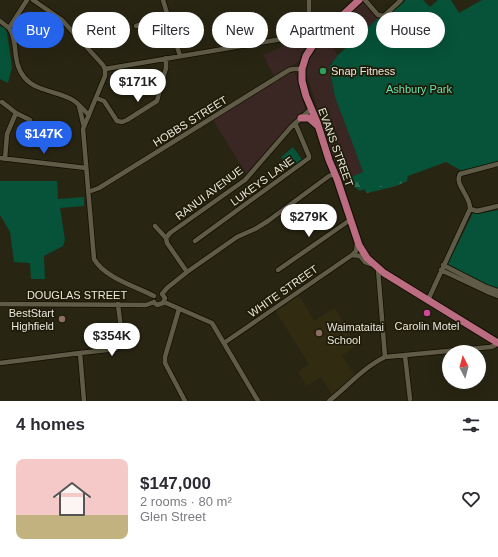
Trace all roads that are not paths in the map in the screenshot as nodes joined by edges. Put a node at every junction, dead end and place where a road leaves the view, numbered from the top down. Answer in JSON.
{"nodes":[{"id":1,"x":27,"y":0,"type":"edge"},
{"id":2,"x":34,"y":0,"type":"edge"},
{"id":3,"x":163,"y":0,"type":"edge"},
{"id":4,"x":309,"y":0,"type":"edge"},
{"id":5,"x":359,"y":0,"type":"edge"},
{"id":6,"x":365,"y":0,"type":"edge"},
{"id":7,"x":402,"y":0,"type":"edge"},
{"id":8,"x":166,"y":12,"type":"edge"},
{"id":9,"x":309,"y":12,"type":"edge"},
{"id":10,"x":345,"y":12,"type":"edge"},
{"id":11,"x":0,"y":21,"type":"edge"},
{"id":12,"x":9,"y":28,"type":"junction"},
{"id":13,"x":276,"y":40,"type":"edge"},
{"id":14,"x":177,"y":48,"type":"edge"},
{"id":15,"x":311,"y":48,"type":"edge"},
{"id":16,"x":180,"y":56,"type":"junction"},
{"id":17,"x":166,"y":58,"type":"junction"},
{"id":18,"x":105,"y":69,"type":"junction"},
{"id":19,"x":302,"y":69,"type":"junction"},
{"id":20,"x":96,"y":98,"type":"junction"},
{"id":21,"x":2,"y":102,"type":"dead end"},
{"id":22,"x":79,"y":106,"type":"junction"},
{"id":23,"x":312,"y":110,"type":"junction"},
{"id":24,"x":16,"y":113,"type":"junction"},
{"id":25,"x":89,"y":115,"type":"junction"},
{"id":26,"x":301,"y":118,"type":"junction"},
{"id":27,"x":30,"y":120,"type":"dead end"},
{"id":28,"x":295,"y":123,"type":"junction"},
{"id":29,"x":84,"y":127,"type":"junction"},
{"id":30,"x":318,"y":127,"type":"junction"},
{"id":31,"x":2,"y":158,"type":"edge"},
{"id":32,"x":498,"y":164,"type":"edge"},
{"id":33,"x":86,"y":168,"type":"junction"},
{"id":34,"x":334,"y":174,"type":"junction"},
{"id":35,"x":88,"y":192,"type":"junction"},
{"id":36,"x":498,"y":206,"type":"edge"},
{"id":37,"x":470,"y":209,"type":"junction"},
{"id":38,"x":350,"y":220,"type":"junction"},
{"id":39,"x":155,"y":226,"type":"dead end"},
{"id":40,"x":166,"y":238,"type":"junction"},
{"id":41,"x":358,"y":240,"type":"junction"},
{"id":42,"x":195,"y":241,"type":"dead end"},
{"id":43,"x":352,"y":255,"type":"junction"},
{"id":44,"x":444,"y":265,"type":"junction"},
{"id":45,"x":375,"y":267,"type":"junction"},
{"id":46,"x":278,"y":270,"type":"dead end"},
{"id":47,"x":441,"y":270,"type":"junction"},
{"id":48,"x":187,"y":272,"type":"junction"},
{"id":49,"x":498,"y":291,"type":"edge"},
{"id":50,"x":154,"y":296,"type":"junction"},
{"id":51,"x":498,"y":296,"type":"edge"},
{"id":52,"x":164,"y":298,"type":"junction"},
{"id":53,"x":428,"y":300,"type":"junction"},
{"id":54,"x":154,"y":302,"type":"junction"},
{"id":55,"x":0,"y":304,"type":"edge"},
{"id":56,"x":118,"y":304,"type":"junction"},
{"id":57,"x":181,"y":309,"type":"junction"},
{"id":58,"x":224,"y":343,"type":"junction"},
{"id":59,"x":497,"y":343,"type":"edge"},
{"id":60,"x":80,"y":353,"type":"junction"},
{"id":61,"x":404,"y":356,"type":"junction"},
{"id":62,"x":385,"y":357,"type":"junction"},
{"id":63,"x":0,"y":364,"type":"edge"},
{"id":64,"x":410,"y":399,"type":"dead end"},
{"id":65,"x":84,"y":401,"type":"edge"},
{"id":66,"x":184,"y":401,"type":"edge"},
{"id":67,"x":258,"y":401,"type":"edge"},
{"id":68,"x":329,"y":401,"type":"edge"}],
"edges":[{"from":1,"to":12,"type":"street"},
{"from":2,"to":18,"type":"street"},
{"from":3,"to":8,"type":"street"},
{"from":4,"to":9,"type":"street"},
{"from":5,"to":10,"type":"highway","name":"EVANS STREET"},
{"from":6,"to":7,"type":"street"},
{"from":11,"to":12,"type":"street"},
{"from":12,"to":22,"type":"street"},
{"from":13,"to":16,"type":"street"},
{"from":14,"to":16,"type":"street"},
{"from":15,"to":19,"type":"highway","name":"EVANS STREET"},
{"from":16,"to":17,"type":"street"},
{"from":17,"to":18,"type":"street"},
{"from":17,"to":20,"type":"street"},
{"from":18,"to":20,"type":"street"},
{"from":19,"to":23,"type":"highway","name":"EVANS STREET"},
{"from":19,"to":35,"type":"street","name":"HOBBS STREET"},
{"from":20,"to":25,"type":"street"},
{"from":21,"to":24,"type":"street"},
{"from":22,"to":25,"type":"street"},
{"from":22,"to":29,"type":"street"},
{"from":23,"to":26,"type":"street","name":"RANUI AVENUE"},
{"from":23,"to":30,"type":"highway","name":"EVANS STREET"},
{"from":24,"to":27,"type":"street"},
{"from":24,"to":31,"type":"street"},
{"from":25,"to":29,"type":"street"},
{"from":26,"to":28,"type":"street","name":"RANUI AVENUE"},
{"from":26,"to":30,"type":"highway"},
{"from":28,"to":40,"type":"street","name":"RANUI AVENUE"},
{"from":28,"to":42,"type":"street","name":"LUKEYS LANE"},
{"from":29,"to":33,"type":"street"},
{"from":30,"to":34,"type":"highway","name":"EVANS STREET"},
{"from":31,"to":33,"type":"street"},
{"from":32,"to":37,"type":"street"},
{"from":33,"to":35,"type":"street"},
{"from":34,"to":38,"type":"highway","name":"EVANS STREET"},
{"from":34,"to":48,"type":"street"},
{"from":35,"to":50,"type":"street"},
{"from":36,"to":37,"type":"street"},
{"from":37,"to":44,"type":"street"},
{"from":38,"to":41,"type":"highway","name":"EVANS STREET"},
{"from":38,"to":46,"type":"street"},
{"from":39,"to":40,"type":"street"},
{"from":40,"to":48,"type":"street"},
{"from":41,"to":43,"type":"street"},
{"from":41,"to":45,"type":"highway","name":"EVANS STREET"},
{"from":43,"to":45,"type":"street"},
{"from":43,"to":58,"type":"street","name":"WHITE STREET"},
{"from":44,"to":47,"type":"street"},
{"from":44,"to":49,"type":"street"},
{"from":45,"to":53,"type":"highway","name":"EVANS STREET"},
{"from":45,"to":62,"type":"street"},
{"from":47,"to":51,"type":"street"},
{"from":47,"to":53,"type":"street"},
{"from":48,"to":52,"type":"street"},
{"from":50,"to":52,"type":"street"},
{"from":50,"to":54,"type":"street"},
{"from":52,"to":54,"type":"street"},
{"from":52,"to":57,"type":"street"},
{"from":53,"to":59,"type":"highway","name":"EVANS STREET"},
{"from":54,"to":56,"type":"street","name":"DOUGLAS STREET"},
{"from":55,"to":56,"type":"street","name":"DOUGLAS STREET"},
{"from":56,"to":60,"type":"street"},
{"from":57,"to":58,"type":"street"},
{"from":57,"to":66,"type":"street"},
{"from":58,"to":67,"type":"street"},
{"from":59,"to":61,"type":"street"},
{"from":60,"to":63,"type":"street"},
{"from":60,"to":65,"type":"street"},
{"from":61,"to":62,"type":"street"},
{"from":61,"to":64,"type":"street"},
{"from":62,"to":68,"type":"street"}]}
